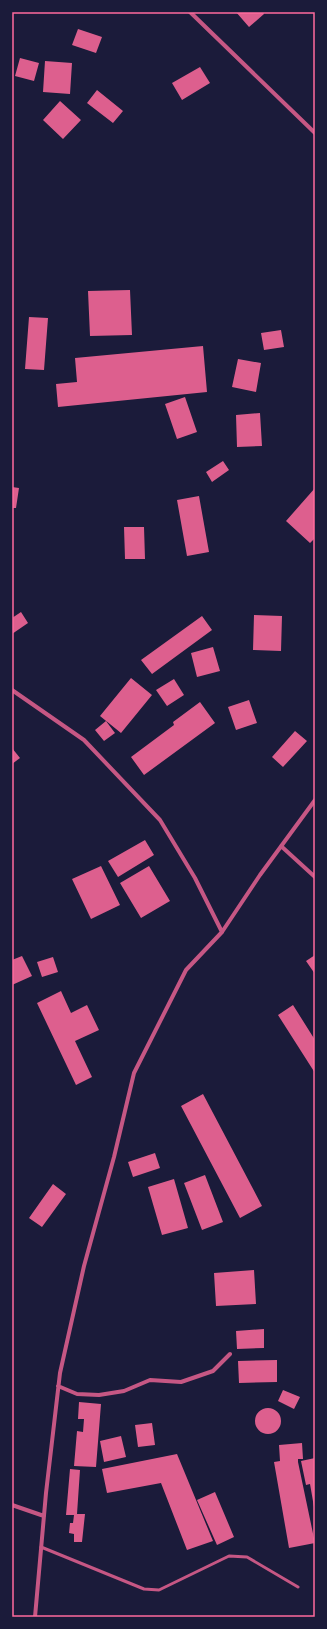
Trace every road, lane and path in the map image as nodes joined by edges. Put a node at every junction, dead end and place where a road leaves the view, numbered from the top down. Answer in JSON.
{"nodes":[{"id":1,"x":190,"y":12,"type":"edge"},
{"id":2,"x":315,"y":133,"type":"edge"},
{"id":3,"x":12,"y":690,"type":"edge"},
{"id":4,"x":315,"y":800,"type":"edge"},
{"id":5,"x":281,"y":846,"type":"junction"},
{"id":6,"x":315,"y":877,"type":"edge"},
{"id":7,"x":222,"y":932,"type":"junction"},
{"id":8,"x":230,"y":1354,"type":"dead end"},
{"id":9,"x":58,"y":1386,"type":"junction"},
{"id":10,"x":12,"y":1506,"type":"edge"},
{"id":11,"x":44,"y":1516,"type":"junction"},
{"id":12,"x":41,"y":1547,"type":"junction"},
{"id":13,"x":298,"y":1587,"type":"dead end"},
{"id":14,"x":35,"y":1617,"type":"edge"}],
"edges":[{"from":1,"to":2,"type":"street"},
{"from":3,"to":7,"type":"street"},
{"from":4,"to":5,"type":"street"},
{"from":5,"to":6,"type":"street"},
{"from":5,"to":7,"type":"street"},
{"from":7,"to":9,"type":"street"},
{"from":8,"to":9,"type":"street"},
{"from":9,"to":11,"type":"street"},
{"from":10,"to":11,"type":"street"},
{"from":11,"to":12,"type":"street"},
{"from":12,"to":13,"type":"lane"},
{"from":12,"to":14,"type":"street"}]}
